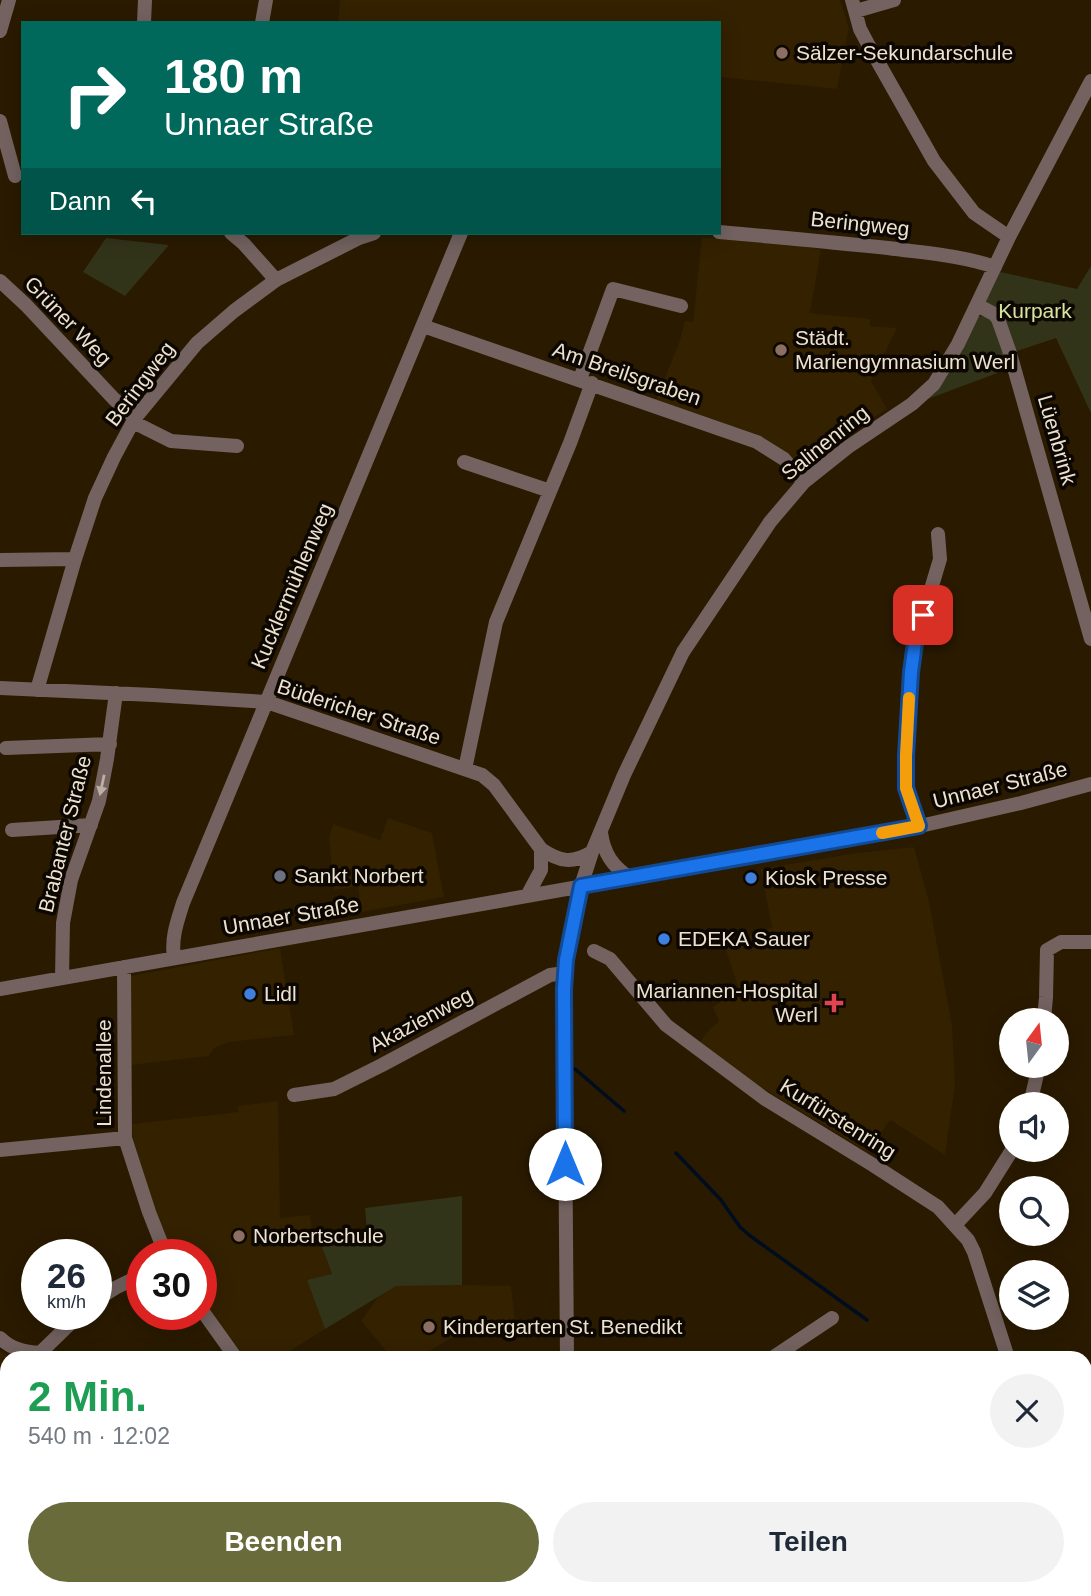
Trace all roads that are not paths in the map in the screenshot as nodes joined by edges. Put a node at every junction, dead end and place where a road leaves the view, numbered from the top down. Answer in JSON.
{"nodes":[{"id":1,"x":9,"y":0,"type":"edge"},
{"id":2,"x":145,"y":0,"type":"edge"},
{"id":3,"x":266,"y":0,"type":"edge"},
{"id":4,"x":894,"y":0,"type":"edge"},
{"id":5,"x":854,"y":5,"type":"edge"},
{"id":6,"x":144,"y":21,"type":"edge"},
{"id":7,"x":262,"y":21,"type":"edge"},
{"id":8,"x":0,"y":31,"type":"edge"},
{"id":9,"x":1091,"y":81,"type":"edge"},
{"id":10,"x":0,"y":121,"type":"edge"},
{"id":11,"x":19,"y":176,"type":"edge"},
{"id":12,"x":0,"y":181,"type":"edge"},
{"id":13,"x":721,"y":232,"type":"edge"},
{"id":14,"x":233,"y":235,"type":"edge"},
{"id":15,"x":358,"y":235,"type":"edge"},
{"id":16,"x":460,"y":235,"type":"edge"},
{"id":17,"x":1009,"y":237,"type":"junction"},
{"id":18,"x":995,"y":267,"type":"junction"},
{"id":19,"x":276,"y":280,"type":"junction"},
{"id":20,"x":0,"y":281,"type":"edge"},
{"id":21,"x":977,"y":305,"type":"junction"},
{"id":22,"x":681,"y":306,"type":"dead end"},
{"id":23,"x":423,"y":326,"type":"junction"},
{"id":24,"x":586,"y":381,"type":"junction"},
{"id":25,"x":134,"y":420,"type":"junction"},
{"id":26,"x":237,"y":446,"type":"dead end"},
{"id":27,"x":464,"y":461,"type":"dead end"},
{"id":28,"x":804,"y":482,"type":"junction"},
{"id":29,"x":550,"y":491,"type":"junction"},
{"id":30,"x":938,"y":534,"type":"dead end"},
{"id":31,"x":75,"y":559,"type":"junction"},
{"id":32,"x":0,"y":560,"type":"edge"},
{"id":33,"x":1091,"y":639,"type":"edge"},
{"id":34,"x":0,"y":688,"type":"edge"},
{"id":35,"x":37,"y":690,"type":"junction"},
{"id":36,"x":116,"y":693,"type":"junction"},
{"id":37,"x":267,"y":702,"type":"junction"},
{"id":38,"x":110,"y":744,"type":"junction"},
{"id":39,"x":6,"y":748,"type":"dead end"},
{"id":40,"x":465,"y":768,"type":"junction"},
{"id":41,"x":1091,"y":784,"type":"edge"},
{"id":42,"x":90,"y":825,"type":"junction"},
{"id":43,"x":919,"y":826,"type":"junction"},
{"id":44,"x":12,"y":830,"type":"dead end"},
{"id":45,"x":601,"y":832,"type":"junction"},
{"id":46,"x":541,"y":849,"type":"junction"},
{"id":47,"x":592,"y":852,"type":"junction"},
{"id":48,"x":629,"y":877,"type":"junction"},
{"id":49,"x":581,"y":886,"type":"junction"},
{"id":50,"x":527,"y":896,"type":"junction"},
{"id":51,"x":1091,"y":942,"type":"edge"},
{"id":52,"x":594,"y":951,"type":"dead end"},
{"id":53,"x":174,"y":958,"type":"junction"},
{"id":54,"x":124,"y":967,"type":"junction"},
{"id":55,"x":565,"y":973,"type":"junction"},
{"id":56,"x":62,"y":978,"type":"junction"},
{"id":57,"x":0,"y":989,"type":"edge"},
{"id":58,"x":1045,"y":1008,"type":"edge"},
{"id":59,"x":294,"y":1095,"type":"dead end"},
{"id":60,"x":125,"y":1138,"type":"junction"},
{"id":61,"x":0,"y":1150,"type":"edge"},
{"id":62,"x":1004,"y":1162,"type":"edge"},
{"id":63,"x":955,"y":1225,"type":"junction"},
{"id":64,"x":160,"y":1239,"type":"edge"},
{"id":65,"x":832,"y":1318,"type":"dead end"},
{"id":66,"x":65,"y":1330,"type":"edge"},
{"id":67,"x":216,"y":1330,"type":"edge"},
{"id":68,"x":0,"y":1338,"type":"edge"},
{"id":69,"x":24,"y":1351,"type":"edge"},
{"id":70,"x":46,"y":1351,"type":"edge"},
{"id":71,"x":231,"y":1351,"type":"edge"},
{"id":72,"x":567,"y":1351,"type":"edge"},
{"id":73,"x":782,"y":1351,"type":"edge"},
{"id":74,"x":1005,"y":1351,"type":"edge"}],
"edges":[{"from":1,"to":8,"type":"street"},
{"from":2,"to":6,"type":"street"},
{"from":3,"to":7,"type":"street"},
{"from":4,"to":5,"type":"street"},
{"from":5,"to":17,"type":"street"},
{"from":9,"to":17,"type":"street","name":"Salinenring"},
{"from":10,"to":11,"type":"street"},
{"from":11,"to":12,"type":"street"},
{"from":13,"to":18,"type":"street","name":"Beringweg"},
{"from":14,"to":19,"type":"street"},
{"from":15,"to":19,"type":"street","name":"Beringweg"},
{"from":16,"to":23,"type":"street","name":"Kucklermühlenweg"},
{"from":17,"to":18,"type":"street","name":"Salinenring"},
{"from":18,"to":21,"type":"street","name":"Salinenring"},
{"from":19,"to":25,"type":"street","name":"Beringweg"},
{"from":20,"to":25,"type":"street","name":"Grüner Weg"},
{"from":21,"to":28,"type":"street","name":"Salinenring"},
{"from":21,"to":33,"type":"street","name":"Lüenbrink"},
{"from":22,"to":24,"type":"street"},
{"from":23,"to":24,"type":"street","name":"Am Breilsgraben"},
{"from":23,"to":37,"type":"street","name":"Kucklermühlenweg"},
{"from":24,"to":28,"type":"street","name":"Am Breilsgraben"},
{"from":24,"to":29,"type":"street"},
{"from":25,"to":26,"type":"street","name":"Grüner Weg"},
{"from":25,"to":31,"type":"street","name":"Beringweg"},
{"from":27,"to":29,"type":"street"},
{"from":28,"to":45,"type":"street","name":"Salinenring"},
{"from":29,"to":40,"type":"street"},
{"from":30,"to":43,"type":"street"},
{"from":31,"to":32,"type":"street"},
{"from":31,"to":35,"type":"street","name":"Beringweg"},
{"from":34,"to":35,"type":"street","name":"Büdericher Straße"},
{"from":35,"to":36,"type":"street","name":"Büdericher Straße"},
{"from":36,"to":37,"type":"street","name":"Büdericher Straße"},
{"from":36,"to":38,"type":"street","name":"Brabanter Straße"},
{"from":37,"to":40,"type":"street","name":"Büdericher Straße"},
{"from":37,"to":53,"type":"street","name":"Kucklermühlenweg"},
{"from":38,"to":39,"type":"street","name":"Brabanter Straße"},
{"from":38,"to":42,"type":"street","name":"Brabanter Straße","one_way":true},
{"from":40,"to":46,"type":"street","name":"Büdericher Straße"},
{"from":41,"to":43,"type":"street","name":"Unnaer Straße"},
{"from":42,"to":44,"type":"street"},
{"from":42,"to":56,"type":"street","name":"Brabanter Straße"},
{"from":43,"to":48,"type":"street","name":"Unnaer Straße"},
{"from":45,"to":47,"type":"street","name":"Salinenring"},
{"from":45,"to":48,"type":"street"},
{"from":46,"to":47,"type":"street"},
{"from":46,"to":50,"type":"street"},
{"from":47,"to":49,"type":"street","name":"Salinenring"},
{"from":48,"to":49,"type":"street","name":"Unnaer Straße"},
{"from":49,"to":50,"type":"street","name":"Unnaer Straße"},
{"from":49,"to":55,"type":"street","name":"Salinenring"},
{"from":50,"to":53,"type":"street","name":"Unnaer Straße"},
{"from":51,"to":58,"type":"street"},
{"from":52,"to":63,"type":"street","name":"Kurfürstenring"},
{"from":53,"to":54,"type":"street","name":"Unnaer Straße"},
{"from":54,"to":56,"type":"street","name":"Unnaer Straße"},
{"from":54,"to":60,"type":"street","name":"Lindenallee"},
{"from":55,"to":59,"type":"street","name":"Akazienweg"},
{"from":55,"to":72,"type":"street","name":"Salinenring"},
{"from":56,"to":57,"type":"street","name":"Unnaer Straße"},
{"from":60,"to":61,"type":"street"},
{"from":60,"to":64,"type":"street","name":"Lindenallee"},
{"from":62,"to":63,"type":"street"},
{"from":63,"to":74,"type":"street","name":"Kurfürstenring"},
{"from":65,"to":73,"type":"street"},
{"from":66,"to":70,"type":"street"},
{"from":67,"to":71,"type":"street"},
{"from":68,"to":69,"type":"street"}]}
